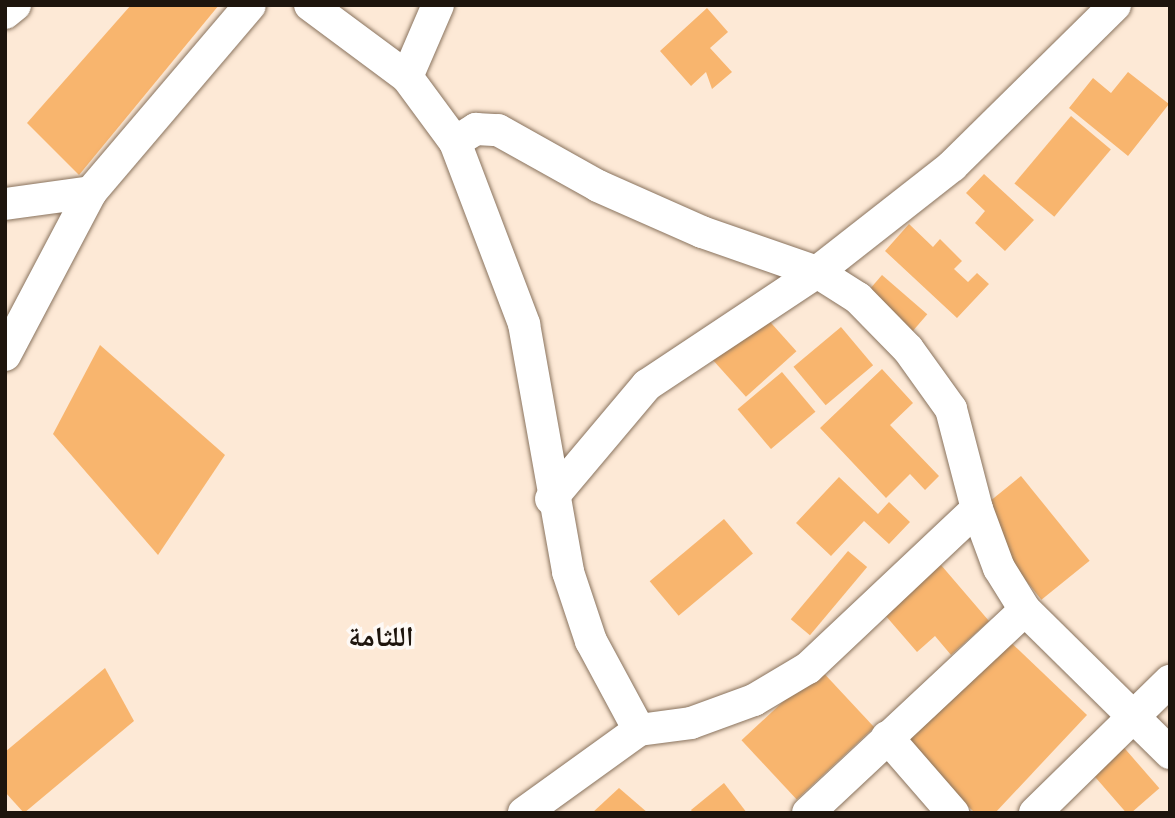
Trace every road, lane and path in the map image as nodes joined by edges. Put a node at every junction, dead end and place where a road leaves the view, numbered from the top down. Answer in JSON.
{"nodes":[{"id":1,"x":15,"y":5,"type":"edge"},
{"id":2,"x":250,"y":5,"type":"edge"},
{"id":3,"x":310,"y":5,"type":"edge"},
{"id":4,"x":438,"y":5,"type":"edge"},
{"id":5,"x":1115,"y":5,"type":"edge"},
{"id":6,"x":5,"y":13,"type":"edge"},
{"id":7,"x":407,"y":77,"type":"junction"},
{"id":8,"x":454,"y":142,"type":"junction"},
{"id":9,"x":91,"y":192,"type":"junction"},
{"id":10,"x":5,"y":204,"type":"edge"},
{"id":11,"x":817,"y":272,"type":"junction"},
{"id":12,"x":5,"y":355,"type":"edge"},
{"id":13,"x":551,"y":499,"type":"junction"},
{"id":14,"x":977,"y":509,"type":"junction"},
{"id":15,"x":1025,"y":610,"type":"junction"},
{"id":16,"x":1170,"y":681,"type":"edge"},
{"id":17,"x":1133,"y":714,"type":"junction"},
{"id":18,"x":639,"y":730,"type":"junction"},
{"id":19,"x":887,"y":737,"type":"junction"},
{"id":20,"x":1170,"y":753,"type":"edge"},
{"id":21,"x":524,"y":813,"type":"edge"},
{"id":22,"x":808,"y":813,"type":"edge"},
{"id":23,"x":953,"y":813,"type":"edge"},
{"id":24,"x":1035,"y":813,"type":"edge"}],
"edges":[{"from":1,"to":6,"type":"street"},
{"from":2,"to":9,"type":"street"},
{"from":3,"to":7,"type":"street"},
{"from":4,"to":7,"type":"street"},
{"from":5,"to":11,"type":"street"},
{"from":7,"to":8,"type":"street"},
{"from":8,"to":11,"type":"street"},
{"from":8,"to":13,"type":"street"},
{"from":9,"to":10,"type":"street"},
{"from":9,"to":12,"type":"street"},
{"from":11,"to":13,"type":"street"},
{"from":11,"to":14,"type":"street"},
{"from":13,"to":18,"type":"street"},
{"from":14,"to":15,"type":"street"},
{"from":14,"to":18,"type":"street"},
{"from":15,"to":17,"type":"street"},
{"from":15,"to":19,"type":"street"},
{"from":16,"to":17,"type":"street"},
{"from":17,"to":20,"type":"street"},
{"from":17,"to":24,"type":"street"},
{"from":18,"to":21,"type":"street"},
{"from":19,"to":22,"type":"street"},
{"from":19,"to":23,"type":"street"}]}
